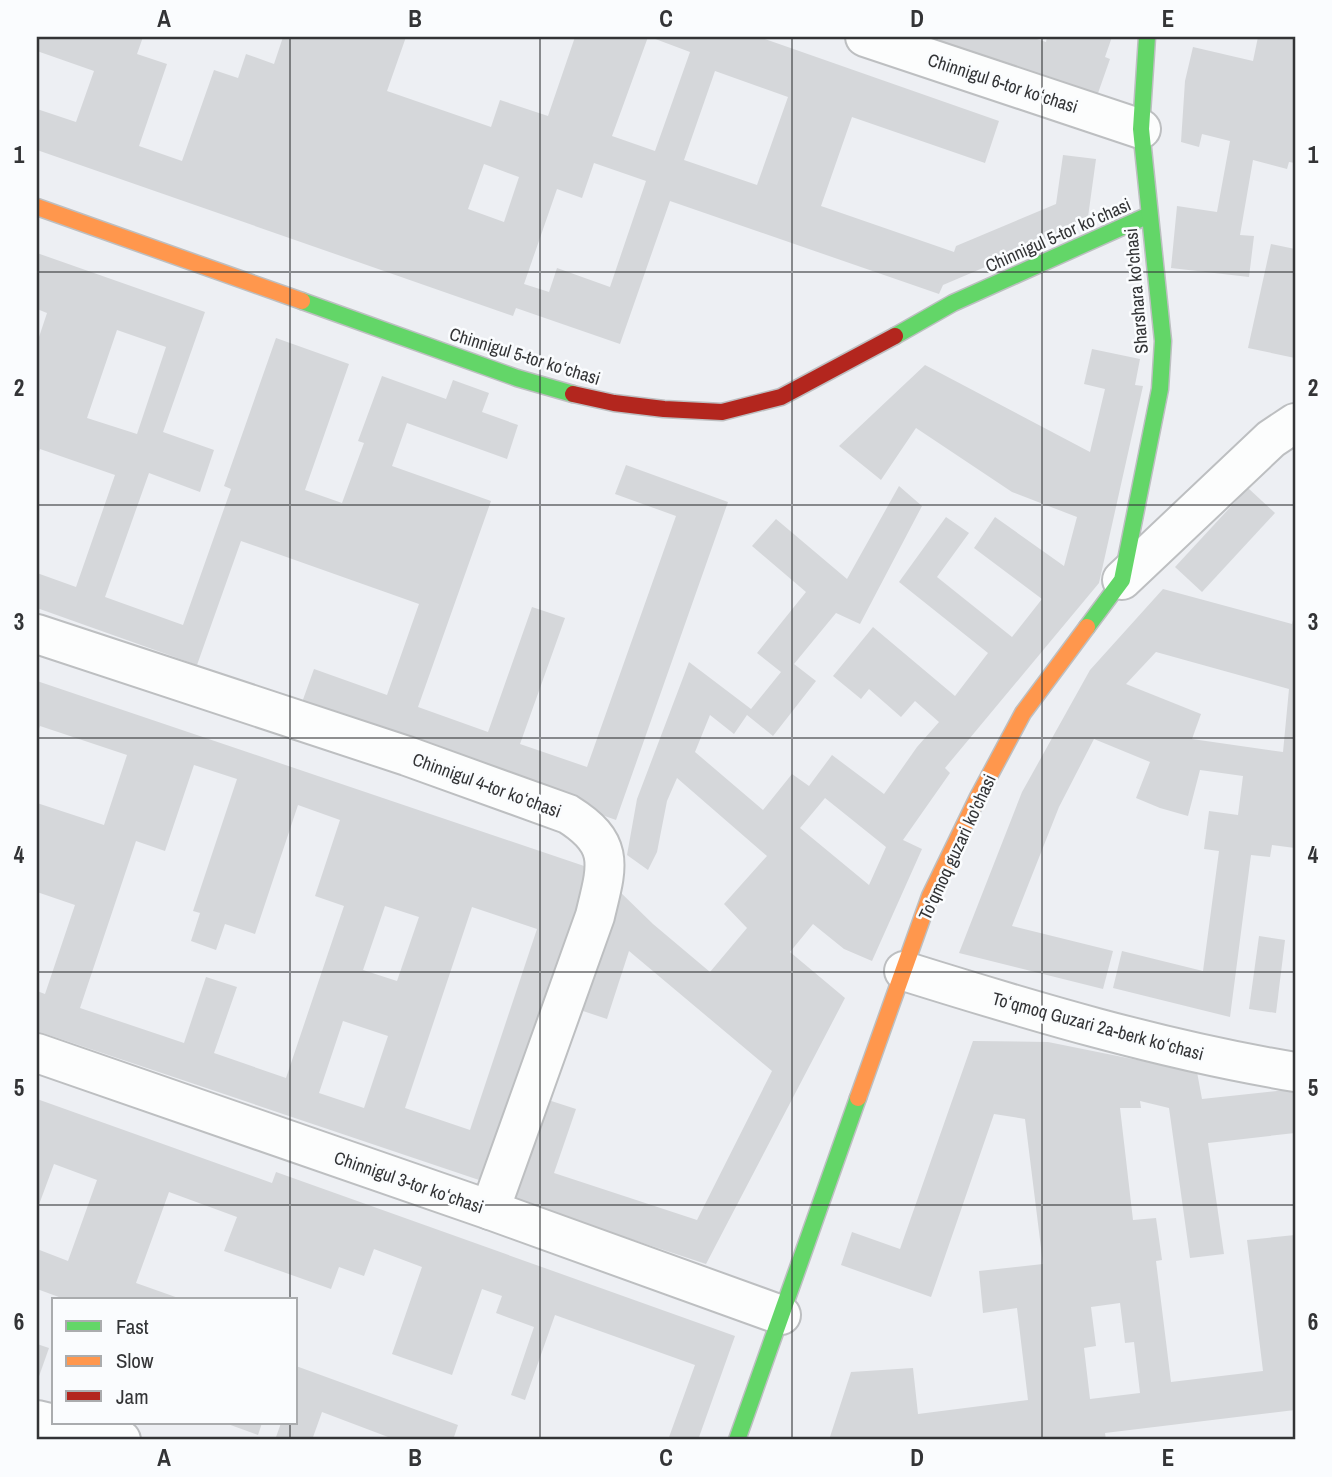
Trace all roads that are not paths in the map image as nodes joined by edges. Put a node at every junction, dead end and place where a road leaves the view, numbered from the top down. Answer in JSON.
{"nodes":[{"id":1,"x":865,"y":37,"type":"edge"},
{"id":2,"x":1147,"y":37,"type":"edge"},
{"id":3,"x":1141,"y":129,"type":"junction"},
{"id":4,"x":37,"y":207,"type":"edge"},
{"id":5,"x":1149,"y":215,"type":"junction"},
{"id":6,"x":1295,"y":423,"type":"edge"},
{"id":7,"x":1122,"y":580,"type":"junction"},
{"id":8,"x":37,"y":634,"type":"edge"},
{"id":9,"x":904,"y":971,"type":"junction"},
{"id":10,"x":37,"y":1054,"type":"edge"},
{"id":11,"x":1295,"y":1072,"type":"edge"},
{"id":12,"x":490,"y":1210,"type":"junction"},
{"id":13,"x":781,"y":1315,"type":"junction"},
{"id":14,"x":54,"y":1424,"type":"edge"},
{"id":15,"x":121,"y":1440,"type":"edge"},
{"id":16,"x":737,"y":1440,"type":"edge"}],
"edges":[{"from":1,"to":3,"type":"street","name":"Chinnigul 6-tor koʻchasi"},
{"from":2,"to":3,"type":"street","name":"Sharshara ko'chasi"},
{"from":3,"to":5,"type":"street","name":"Sharshara ko'chasi"},
{"from":4,"to":5,"type":"street","name":"Chinnigul 5-tor koʻchasi"},
{"from":5,"to":7,"type":"street","name":"Sharshara ko'chasi"},
{"from":6,"to":7,"type":"street","name":"To'qmoq guzari ko'chasi"},
{"from":7,"to":9,"type":"street","name":"To'qmoq guzari ko'chasi"},
{"from":8,"to":12,"type":"street","name":"Chinnigul 4-tor koʻchasi"},
{"from":9,"to":11,"type":"street","name":"Toʻqmoq Guzari 2a-berk koʻchasi"},
{"from":9,"to":13,"type":"street","name":"To'qmoq guzari ko'chasi"},
{"from":10,"to":12,"type":"street","name":"Chinnigul 3-tor koʻchasi"},
{"from":12,"to":13,"type":"street","name":"Chinnigul 3-tor koʻchasi"},
{"from":13,"to":16,"type":"street","name":"To'qmoq guzari ko'chasi"},
{"from":14,"to":15,"type":"street"}]}
